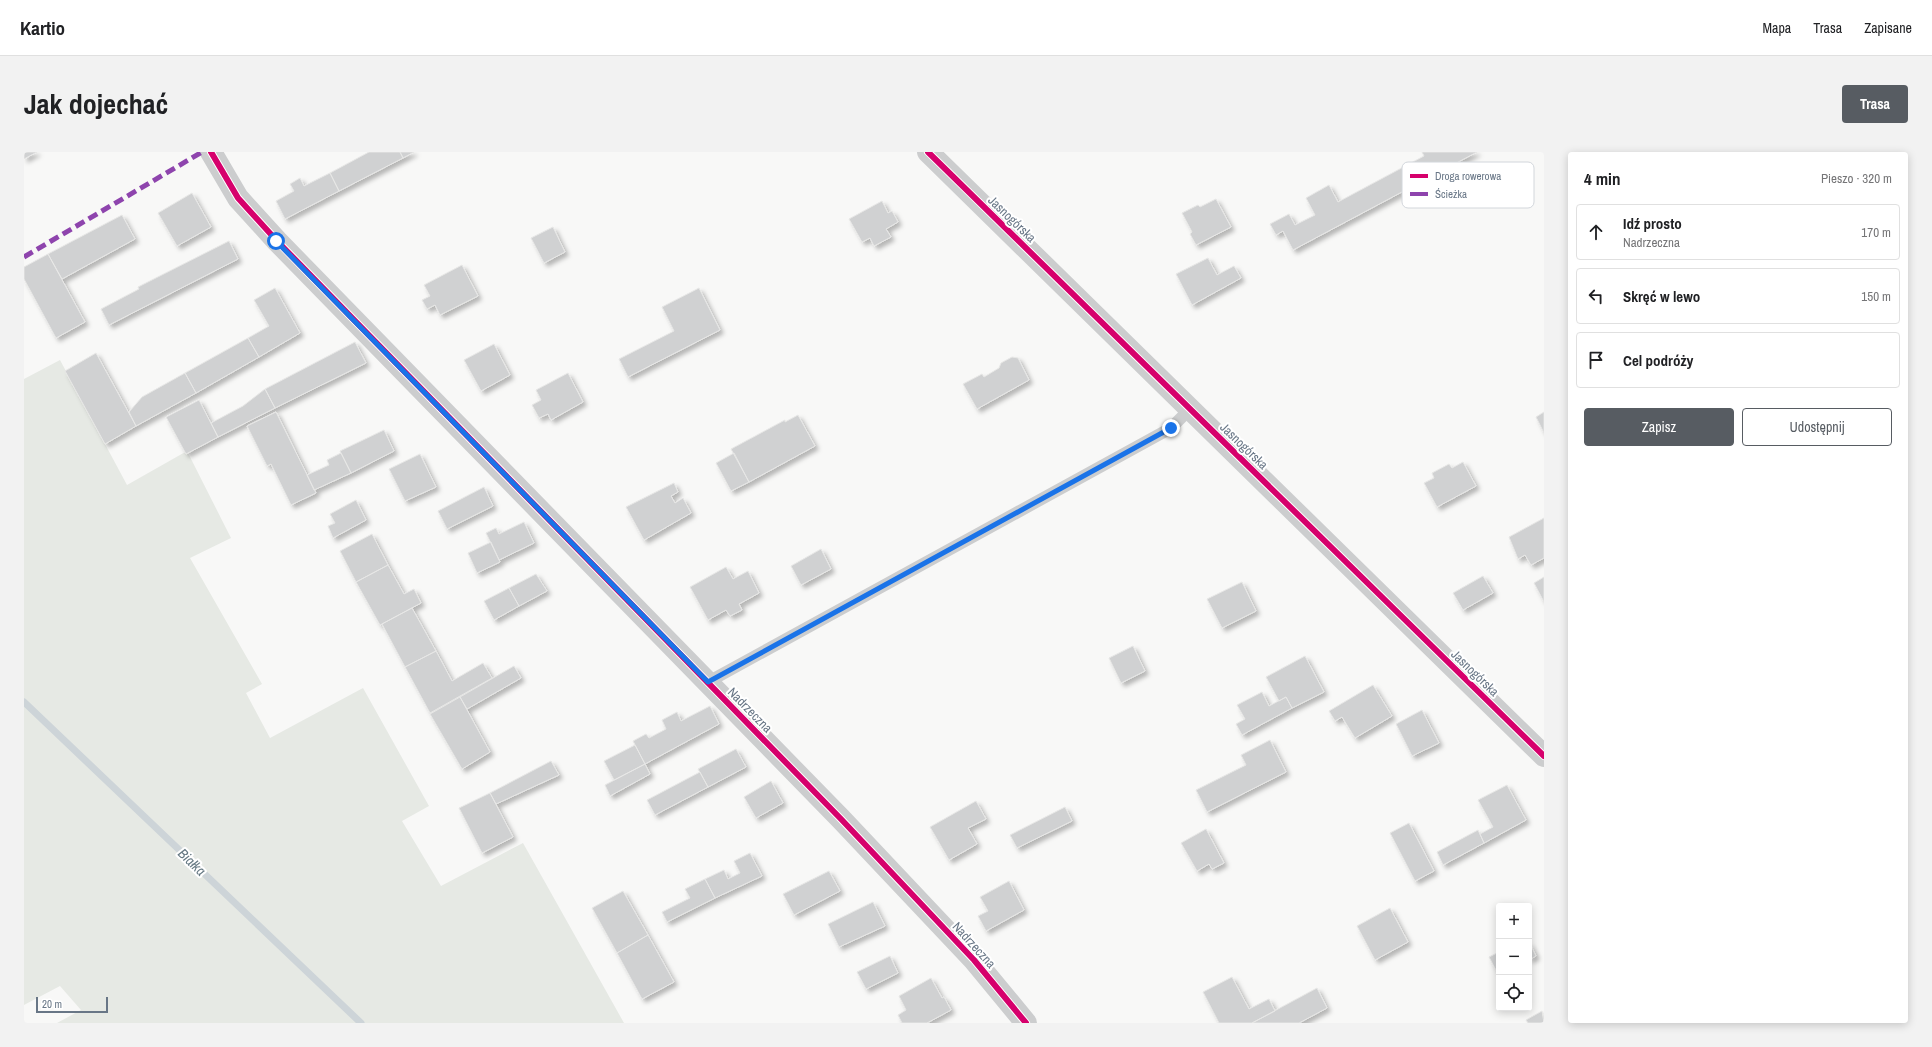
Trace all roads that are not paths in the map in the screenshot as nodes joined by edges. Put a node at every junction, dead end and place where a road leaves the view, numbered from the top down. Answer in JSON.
{"nodes":[{"id":1,"x":211,"y":152,"type":"edge"},
{"id":2,"x":928,"y":152,"type":"edge"},
{"id":3,"x":1190,"y":409,"type":"junction"},
{"id":4,"x":708,"y":682,"type":"junction"},
{"id":5,"x":1544,"y":756,"type":"edge"},
{"id":6,"x":1026,"y":1023,"type":"edge"}],
"edges":[{"from":1,"to":4,"type":"street","name":"Nadrzeczna"},
{"from":2,"to":3,"type":"street","name":"Jasnogórska"},
{"from":3,"to":4,"type":"lane"},
{"from":3,"to":5,"type":"street","name":"Jasnogórska"},
{"from":4,"to":6,"type":"street","name":"Nadrzeczna"}]}
